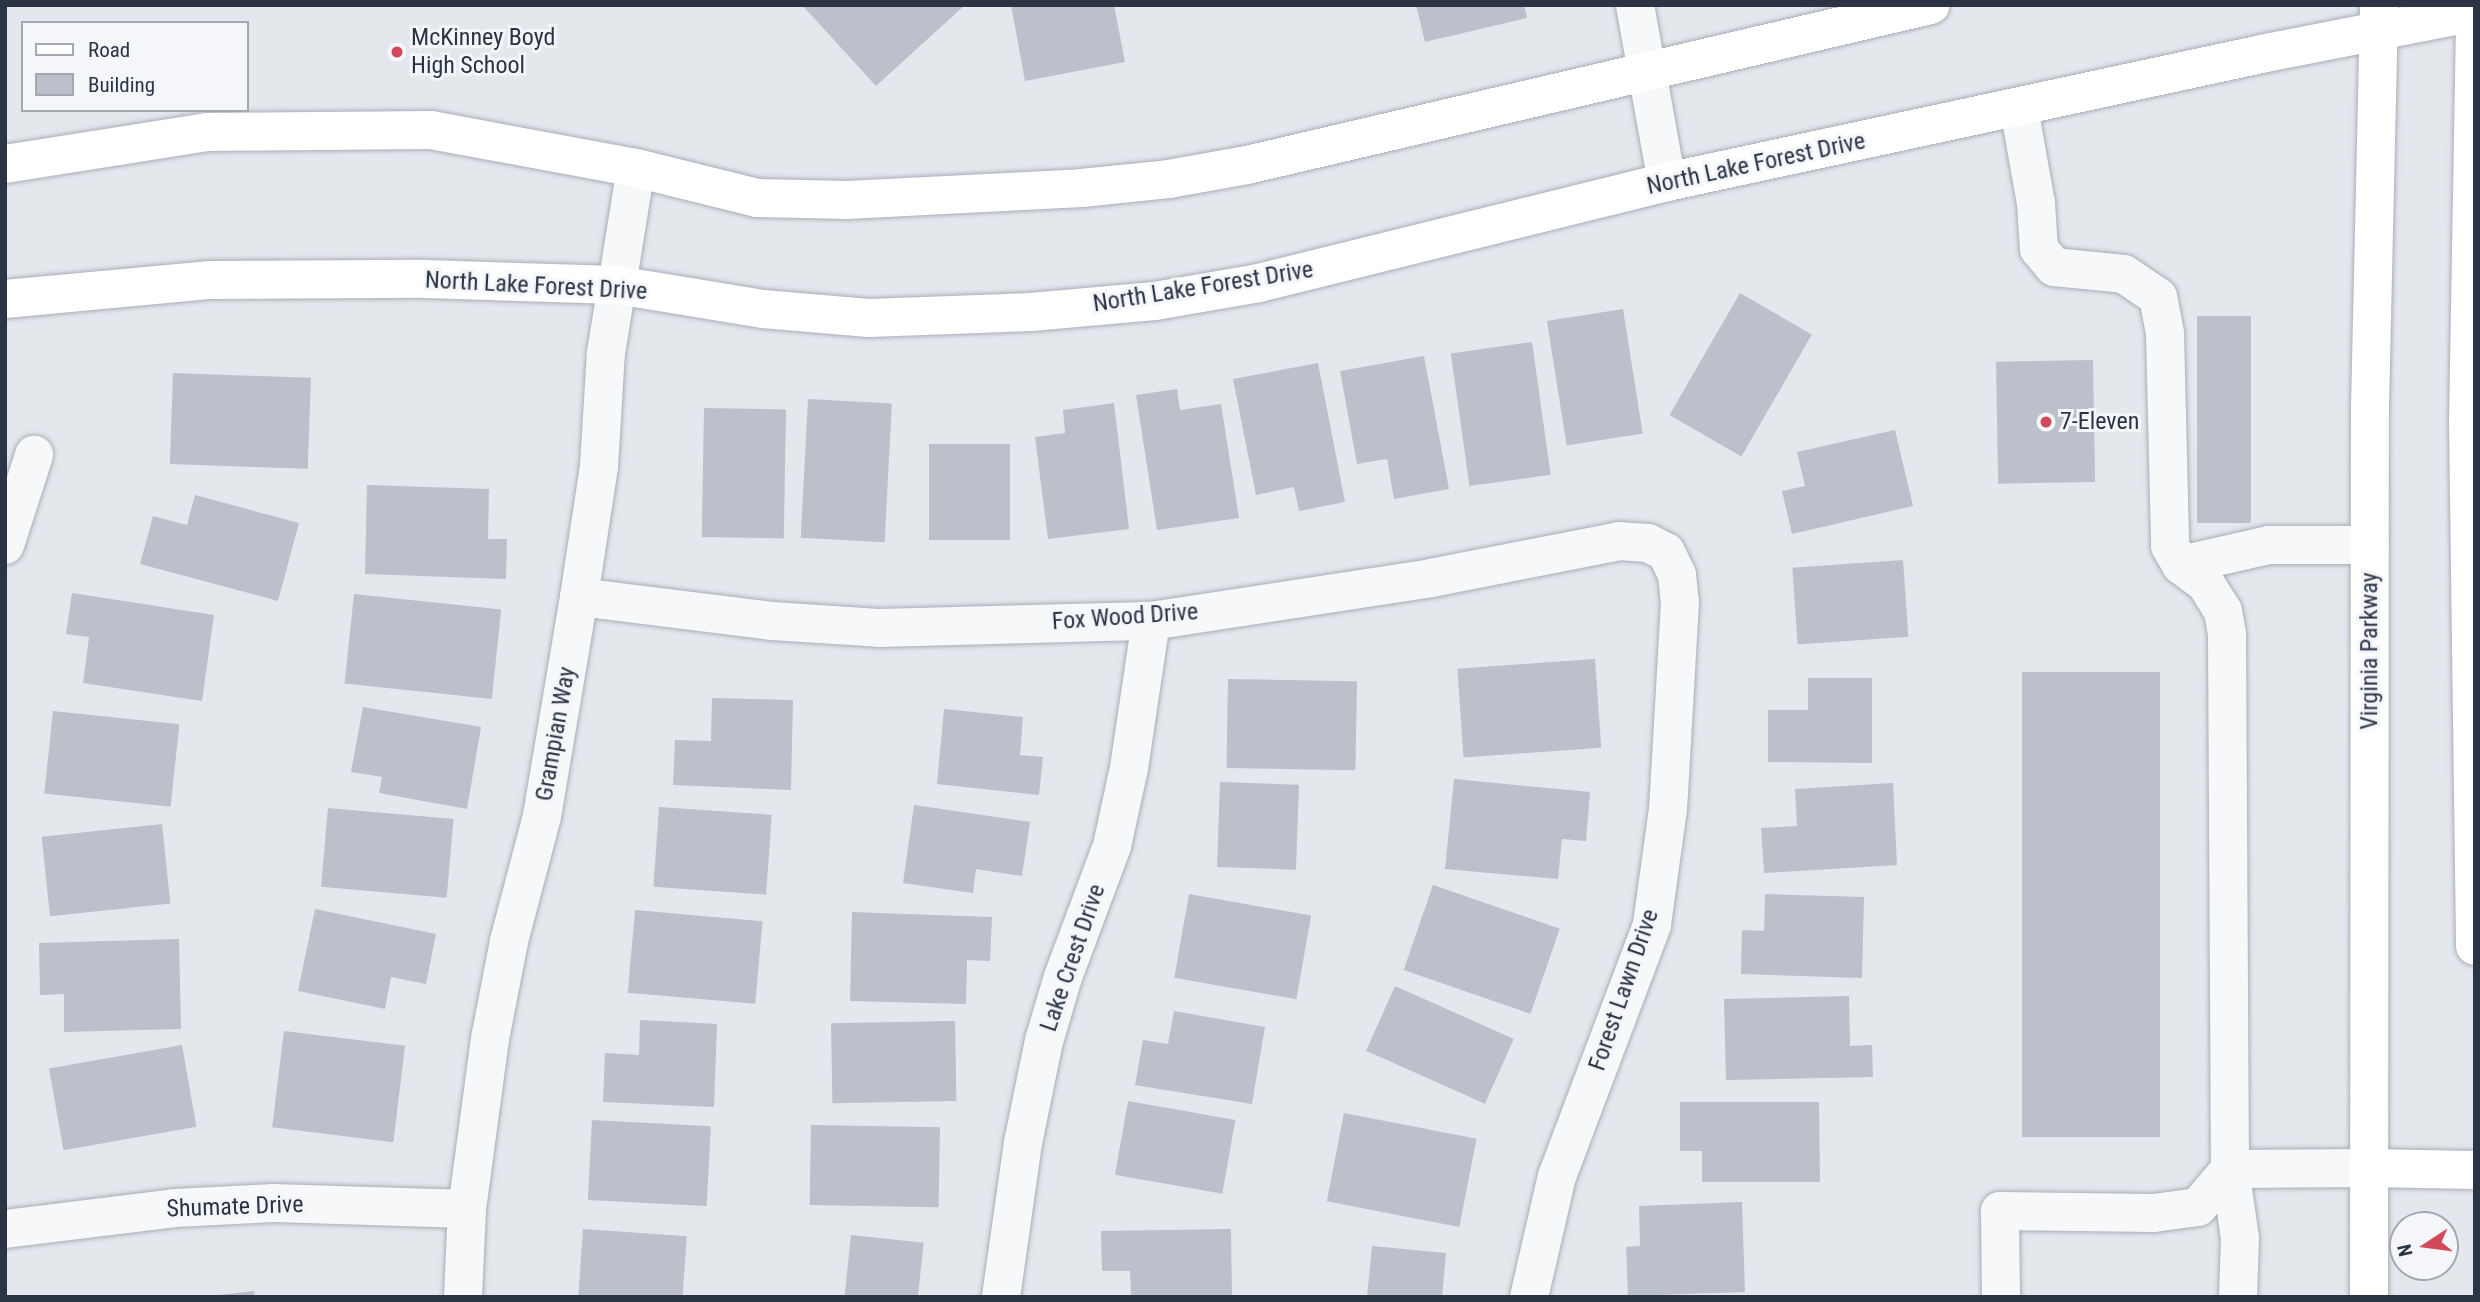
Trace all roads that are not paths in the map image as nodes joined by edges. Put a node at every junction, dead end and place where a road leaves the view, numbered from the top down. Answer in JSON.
{"nodes":[{"id":1,"x":1635,"y":5,"type":"edge"},
{"id":2,"x":1931,"y":5,"type":"edge"},
{"id":3,"x":2475,"y":12,"type":"edge"},
{"id":4,"x":2379,"y":18,"type":"edge"},
{"id":5,"x":2475,"y":22,"type":"edge"},
{"id":6,"x":1648,"y":70,"type":"junction"},
{"id":7,"x":2019,"y":108,"type":"junction"},
{"id":8,"x":5,"y":163,"type":"edge"},
{"id":9,"x":636,"y":168,"type":"junction"},
{"id":10,"x":1667,"y":182,"type":"junction"},
{"id":11,"x":617,"y":285,"type":"junction"},
{"id":12,"x":5,"y":299,"type":"edge"},
{"id":13,"x":34,"y":455,"type":"dead end"},
{"id":14,"x":5,"y":545,"type":"edge"},
{"id":15,"x":2370,"y":545,"type":"junction"},
{"id":16,"x":1666,"y":552,"type":"joint"},
{"id":17,"x":2181,"y":565,"type":"junction"},
{"id":18,"x":579,"y":597,"type":"junction"},
{"id":19,"x":1151,"y":621,"type":"junction"},
{"id":20,"x":2475,"y":946,"type":"edge"},
{"id":21,"x":2369,"y":1168,"type":"junction"},
{"id":22,"x":2230,"y":1169,"type":"junction"},
{"id":23,"x":2475,"y":1171,"type":"edge"},
{"id":24,"x":467,"y":1209,"type":"junction"},
{"id":25,"x":5,"y":1229,"type":"edge"},
{"id":26,"x":463,"y":1297,"type":"edge"},
{"id":27,"x":1001,"y":1297,"type":"edge"},
{"id":28,"x":1528,"y":1297,"type":"edge"},
{"id":29,"x":2001,"y":1297,"type":"edge"},
{"id":30,"x":2238,"y":1297,"type":"edge"},
{"id":31,"x":2370,"y":1297,"type":"edge"}],
"edges":[{"from":1,"to":6,"type":"street"},
{"from":2,"to":6,"type":"main road"},
{"from":3,"to":4,"type":"main road","name":"North Lake Forest Drive"},
{"from":4,"to":7,"type":"main road","name":"North Lake Forest Drive"},
{"from":4,"to":15,"type":"main road","name":"Virginia Parkway"},
{"from":5,"to":20,"type":"main road"},
{"from":6,"to":9,"type":"main road"},
{"from":6,"to":10,"type":"street"},
{"from":7,"to":10,"type":"main road","name":"North Lake Forest Drive"},
{"from":7,"to":17,"type":"street"},
{"from":8,"to":9,"type":"main road"},
{"from":9,"to":11,"type":"street","name":"Grampian Way"},
{"from":10,"to":11,"type":"main road","name":"North Lake Forest Drive"},
{"from":11,"to":12,"type":"main road","name":"North Lake Forest Drive"},
{"from":11,"to":18,"type":"street","name":"Grampian Way"},
{"from":13,"to":14,"type":"street"},
{"from":15,"to":17,"type":"street"},
{"from":15,"to":21,"type":"main road","name":"Virginia Parkway"},
{"from":16,"to":19,"type":"street","name":"Fox Wood Drive"},
{"from":16,"to":28,"type":"street","name":"Forest Lawn Drive"},
{"from":17,"to":22,"type":"street"},
{"from":18,"to":19,"type":"street","name":"Fox Wood Drive"},
{"from":18,"to":24,"type":"street","name":"Grampian Way"},
{"from":19,"to":27,"type":"street","name":"Lake Crest Drive"},
{"from":21,"to":22,"type":"street"},
{"from":21,"to":23,"type":"main road"},
{"from":21,"to":31,"type":"main road","name":"Virginia Parkway"},
{"from":22,"to":29,"type":"street"},
{"from":22,"to":30,"type":"street"},
{"from":24,"to":25,"type":"street","name":"Shumate Drive"},
{"from":24,"to":26,"type":"street","name":"Grampian Way"}]}
